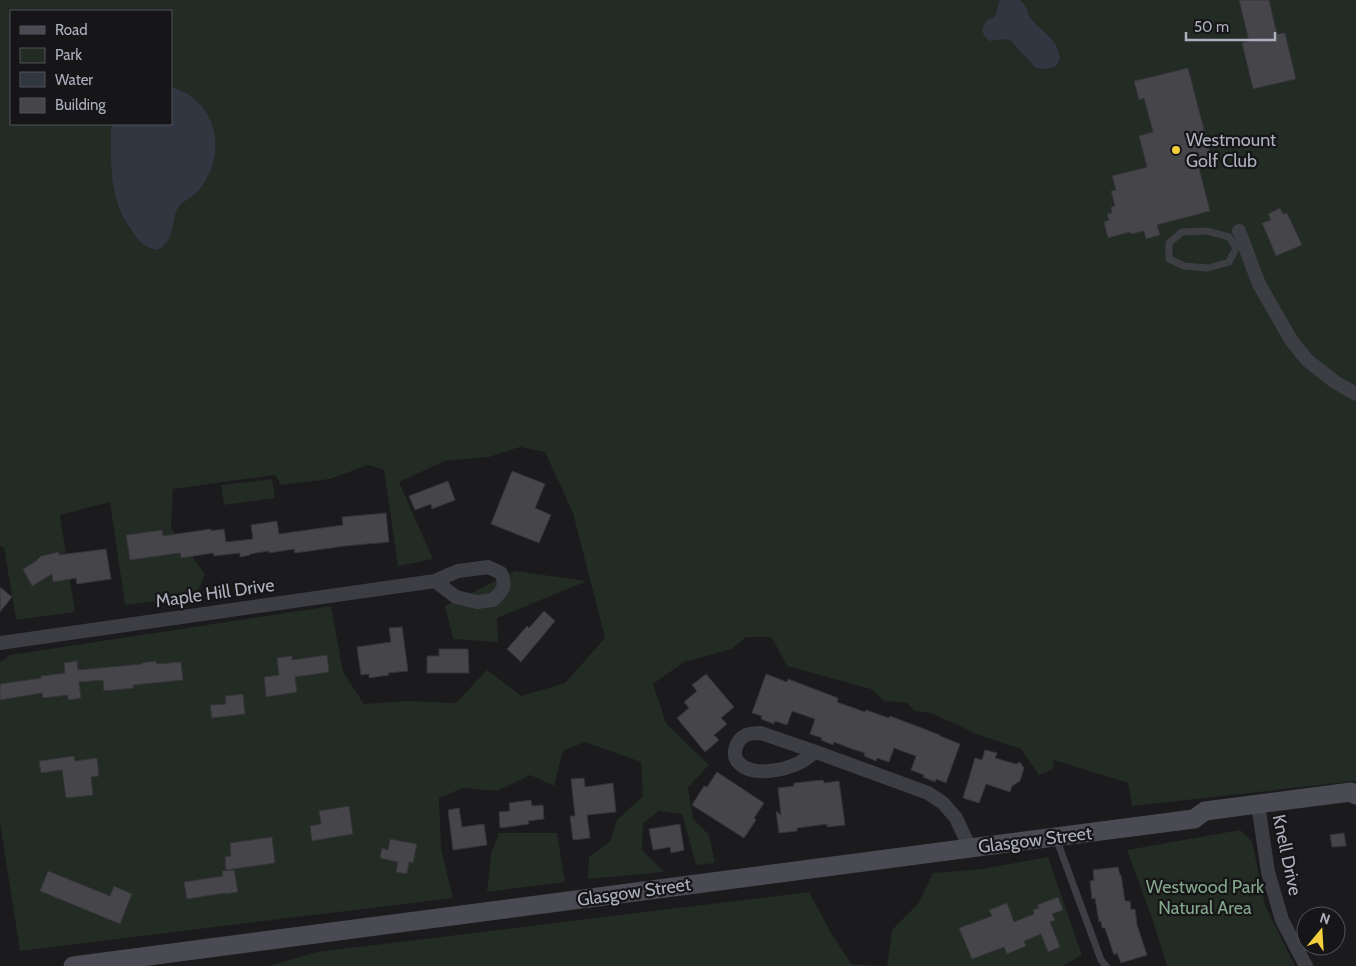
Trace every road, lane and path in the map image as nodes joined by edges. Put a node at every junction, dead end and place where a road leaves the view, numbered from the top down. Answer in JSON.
{"nodes":[{"id":1,"x":1239,"y":231,"type":"dead end"},
{"id":2,"x":1240,"y":247,"type":"junction"},
{"id":3,"x":1356,"y":394,"type":"edge"},
{"id":4,"x":435,"y":581,"type":"dead end"},
{"id":5,"x":0,"y":643,"type":"edge"},
{"id":6,"x":816,"y":752,"type":"junction"},
{"id":7,"x":1356,"y":795,"type":"edge"},
{"id":8,"x":1356,"y":801,"type":"edge"},
{"id":9,"x":1259,"y":811,"type":"junction"},
{"id":10,"x":1056,"y":838,"type":"junction"},
{"id":11,"x":970,"y":848,"type":"junction"},
{"id":12,"x":118,"y":963,"type":"edge"},
{"id":13,"x":73,"y":966,"type":"edge"},
{"id":14,"x":1106,"y":966,"type":"edge"},
{"id":15,"x":1306,"y":966,"type":"edge"}],
"edges":[{"from":1,"to":2,"type":"street"},
{"from":2,"to":2,"type":"lane"},
{"from":2,"to":3,"type":"street"},
{"from":4,"to":5,"type":"street","name":"Maple Hill Drive"},
{"from":6,"to":6,"type":"street"},
{"from":6,"to":11,"type":"street"},
{"from":7,"to":9,"type":"street","name":"Glasgow Street"},
{"from":8,"to":9,"type":"street","name":"Glasgow Street"},
{"from":9,"to":10,"type":"street","name":"Glasgow Street"},
{"from":9,"to":15,"type":"street","name":"Knell Drive"},
{"from":10,"to":11,"type":"street","name":"Glasgow Street"},
{"from":10,"to":14,"type":"lane"},
{"from":11,"to":12,"type":"street","name":"Glasgow Street"},
{"from":12,"to":13,"type":"street","name":"Glasgow Street"}]}
